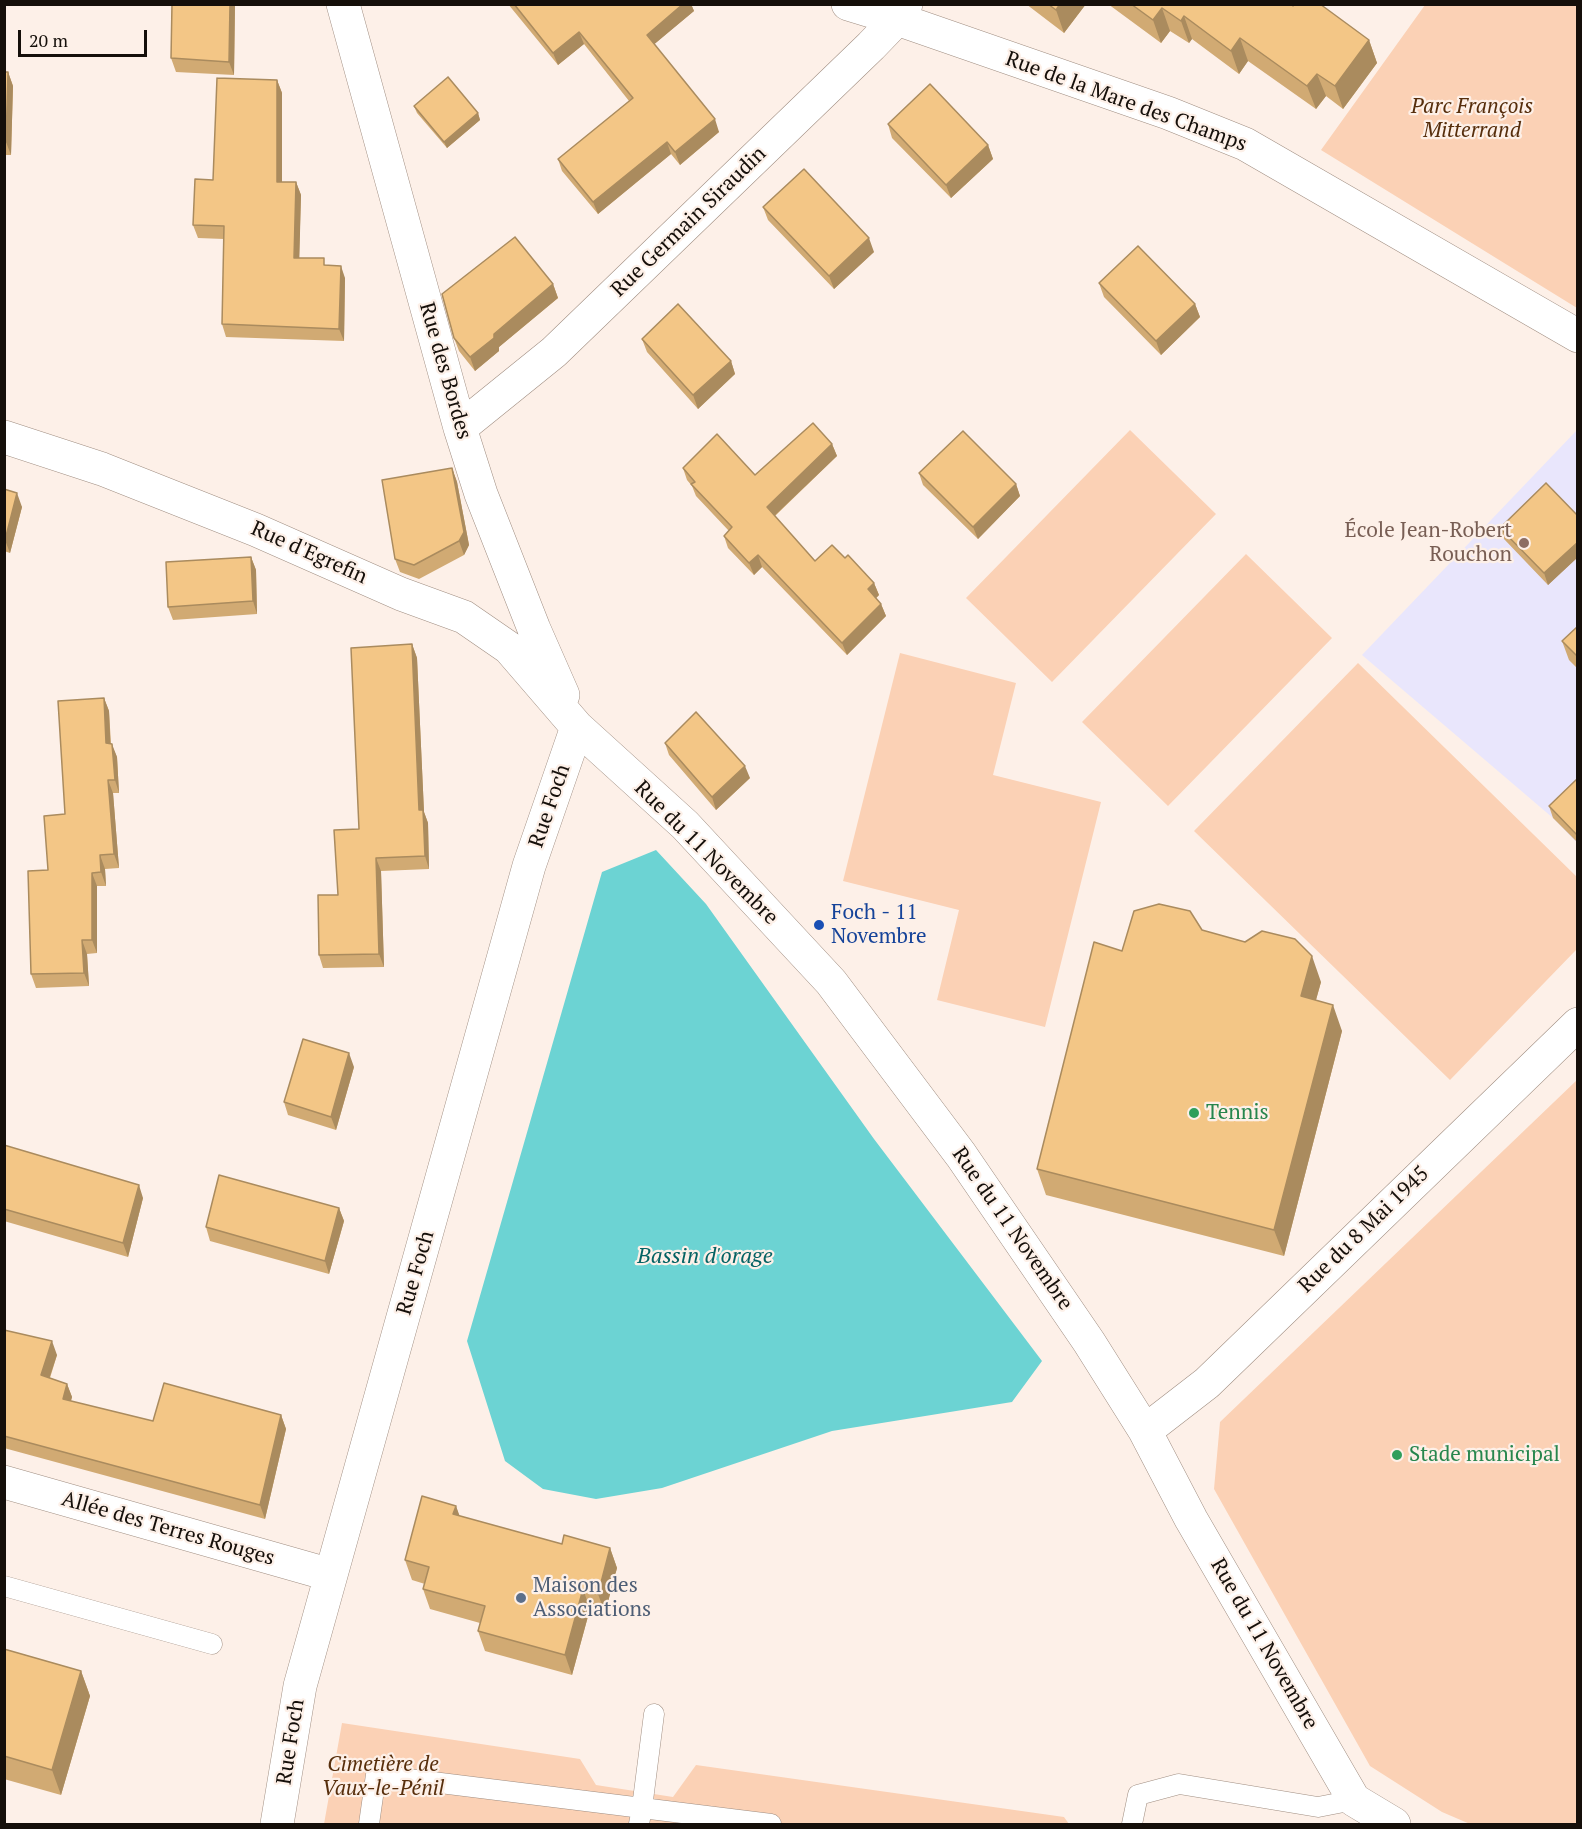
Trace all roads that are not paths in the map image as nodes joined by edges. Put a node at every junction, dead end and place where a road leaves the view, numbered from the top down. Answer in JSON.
{"nodes":[{"id":1,"x":344,"y":4,"type":"edge"},
{"id":2,"x":848,"y":4,"type":"edge"},
{"id":3,"x":901,"y":12,"type":"edge"},
{"id":4,"x":1578,"y":336,"type":"edge"},
{"id":5,"x":460,"y":428,"type":"junction"},
{"id":6,"x":4,"y":437,"type":"edge"},
{"id":7,"x":577,"y":727,"type":"junction"},
{"id":8,"x":1578,"y":1024,"type":"edge"},
{"id":9,"x":1145,"y":1431,"type":"junction"},
{"id":10,"x":4,"y":1482,"type":"edge"},
{"id":11,"x":331,"y":1575,"type":"junction"},
{"id":12,"x":4,"y":1586,"type":"edge"},
{"id":13,"x":212,"y":1644,"type":"dead end"},
{"id":14,"x":654,"y":1714,"type":"dead end"},
{"id":15,"x":1354,"y":1800,"type":"junction"},
{"id":16,"x":640,"y":1816,"type":"edge"},
{"id":17,"x":277,"y":1824,"type":"edge"},
{"id":18,"x":369,"y":1824,"type":"edge"},
{"id":19,"x":771,"y":1824,"type":"edge"},
{"id":20,"x":1132,"y":1824,"type":"edge"},
{"id":21,"x":1394,"y":1824,"type":"edge"}],
"edges":[{"from":1,"to":5,"type":"street","name":"Rue des Bordes"},
{"from":2,"to":3,"type":"street","name":"Rue de la Mare des Champs"},
{"from":3,"to":4,"type":"street","name":"Rue de la Mare des Champs"},
{"from":3,"to":5,"type":"street","name":"Rue Germain Siraudin"},
{"from":5,"to":7,"type":"street","name":"Rue des Bordes"},
{"from":6,"to":7,"type":"street","name":"Rue d'Egrefin"},
{"from":7,"to":9,"type":"street","name":"Rue du 11 Novembre"},
{"from":7,"to":11,"type":"street","name":"Rue Foch"},
{"from":8,"to":9,"type":"street","name":"Rue du 8 Mai 1945"},
{"from":9,"to":15,"type":"street","name":"Rue du 11 Novembre"},
{"from":10,"to":11,"type":"street","name":"Allée des Terres Rouges"},
{"from":11,"to":17,"type":"street","name":"Rue Foch"},
{"from":12,"to":13,"type":"lane"},
{"from":14,"to":16,"type":"lane"},
{"from":15,"to":20,"type":"lane"},
{"from":15,"to":21,"type":"street"},
{"from":16,"to":18,"type":"lane"},
{"from":16,"to":19,"type":"lane"}]}
